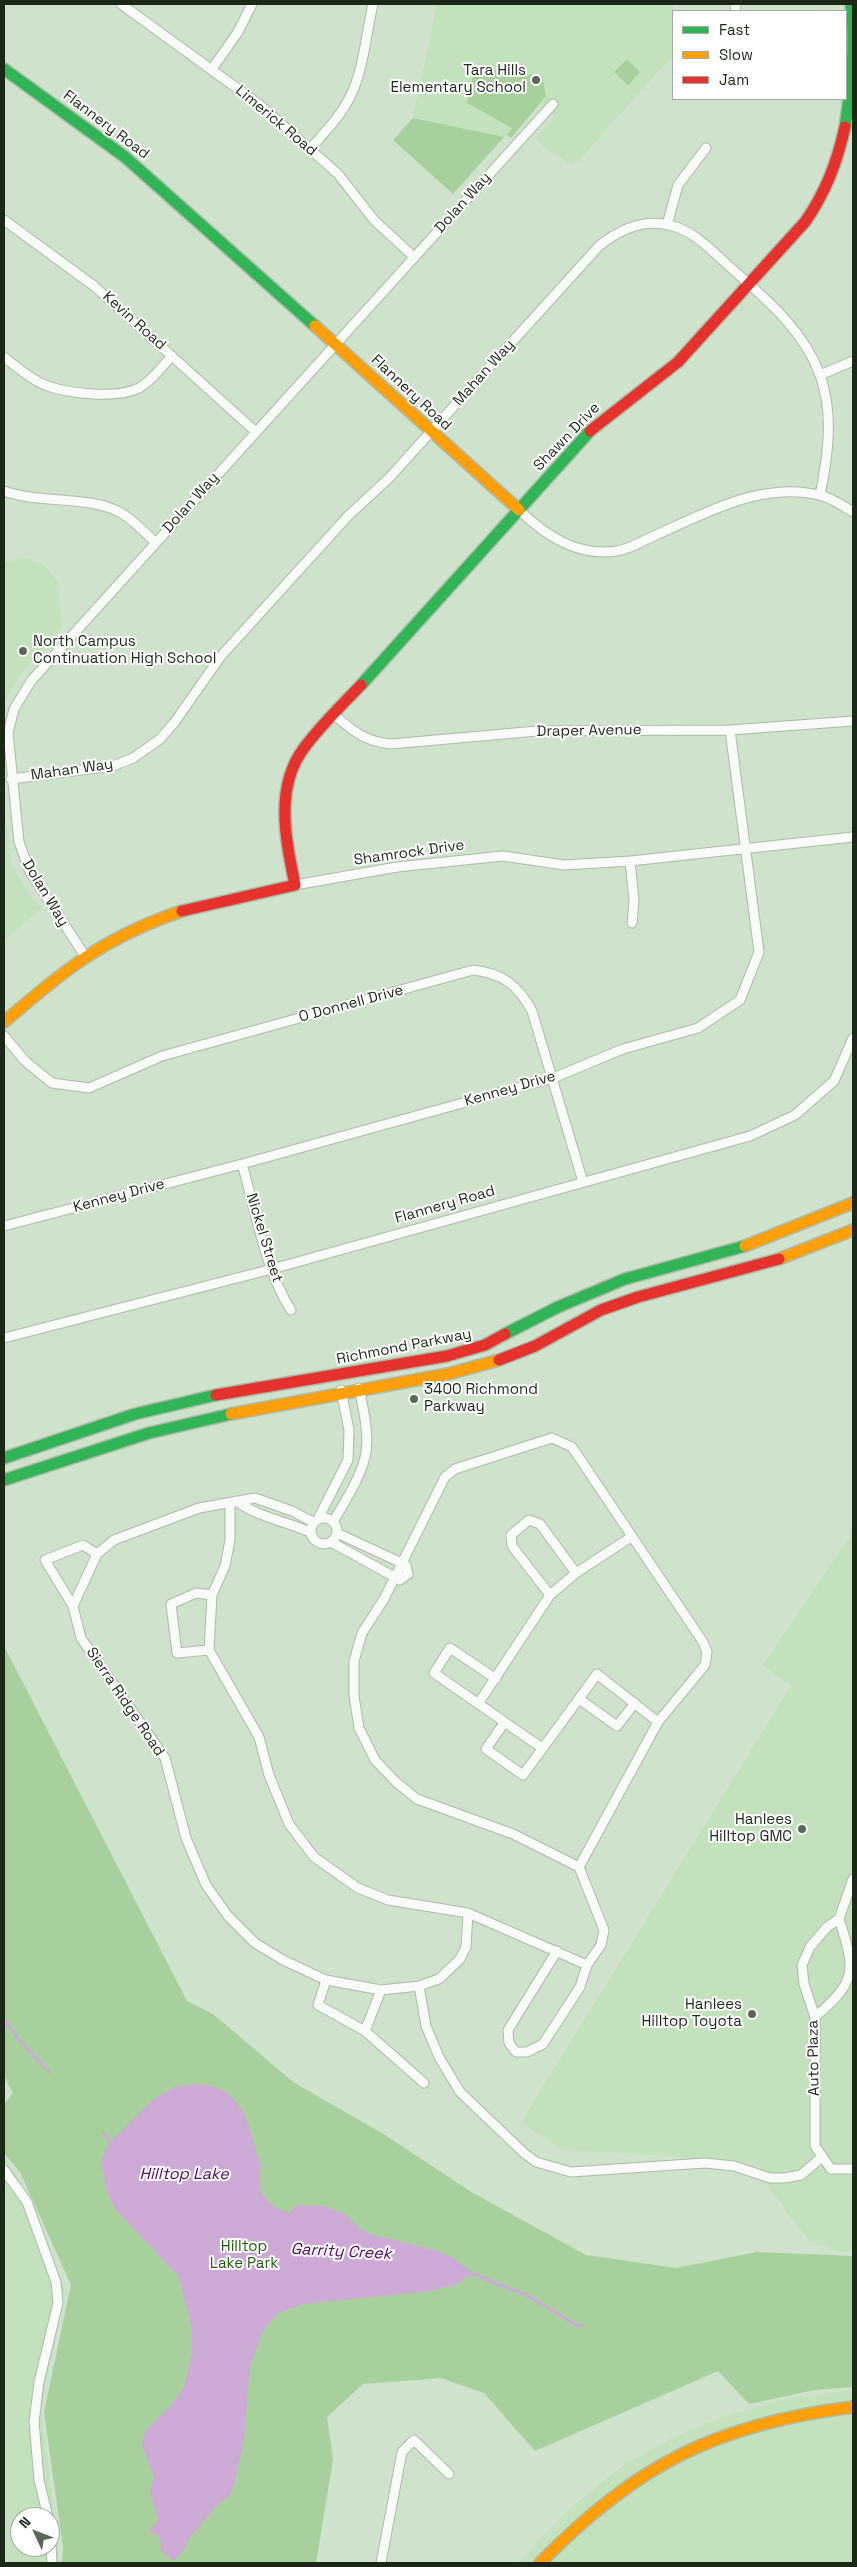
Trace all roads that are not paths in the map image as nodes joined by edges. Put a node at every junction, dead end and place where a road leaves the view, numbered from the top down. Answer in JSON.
{"nodes":[{"id":1,"x":121,"y":4,"type":"edge"},
{"id":2,"x":252,"y":4,"type":"edge"},
{"id":3,"x":373,"y":4,"type":"edge"},
{"id":4,"x":851,"y":4,"type":"edge"},
{"id":5,"x":852,"y":59,"type":"edge"},
{"id":6,"x":4,"y":69,"type":"edge"},
{"id":7,"x":212,"y":69,"type":"junction"},
{"id":8,"x":553,"y":104,"type":"dead end"},
{"id":9,"x":706,"y":148,"type":"dead end"},
{"id":10,"x":310,"y":149,"type":"junction"},
{"id":11,"x":4,"y":220,"type":"edge"},
{"id":12,"x":668,"y":225,"type":"junction"},
{"id":13,"x":414,"y":256,"type":"junction"},
{"id":14,"x":749,"y":284,"type":"junction"},
{"id":15,"x":336,"y":344,"type":"junction"},
{"id":16,"x":172,"y":356,"type":"junction"},
{"id":17,"x":4,"y":357,"type":"edge"},
{"id":18,"x":853,"y":361,"type":"edge"},
{"id":19,"x":820,"y":375,"type":"junction"},
{"id":20,"x":256,"y":432,"type":"junction"},
{"id":21,"x":430,"y":432,"type":"junction"},
{"id":22,"x":4,"y":491,"type":"edge"},
{"id":23,"x":820,"y":495,"type":"junction"},
{"id":24,"x":519,"y":510,"type":"junction"},
{"id":25,"x":853,"y":512,"type":"edge"},
{"id":26,"x":156,"y":543,"type":"junction"},
{"id":27,"x":334,"y":714,"type":"junction"},
{"id":28,"x":853,"y":721,"type":"edge"},
{"id":29,"x":730,"y":730,"type":"junction"},
{"id":30,"x":11,"y":779,"type":"junction"},
{"id":31,"x":853,"y":836,"type":"edge"},
{"id":32,"x":745,"y":850,"type":"junction"},
{"id":33,"x":630,"y":861,"type":"junction"},
{"id":34,"x":295,"y":885,"type":"junction"},
{"id":35,"x":632,"y":923,"type":"dead end"},
{"id":36,"x":85,"y":956,"type":"junction"},
{"id":37,"x":4,"y":1022,"type":"edge"},
{"id":38,"x":4,"y":1036,"type":"edge"},
{"id":39,"x":853,"y":1038,"type":"edge"},
{"id":40,"x":553,"y":1078,"type":"junction"},
{"id":41,"x":242,"y":1164,"type":"junction"},
{"id":42,"x":582,"y":1182,"type":"junction"},
{"id":43,"x":853,"y":1203,"type":"edge"},
{"id":44,"x":4,"y":1226,"type":"edge"},
{"id":45,"x":853,"y":1230,"type":"edge"},
{"id":46,"x":272,"y":1269,"type":"junction"},
{"id":47,"x":292,"y":1310,"type":"dead end"},
{"id":48,"x":4,"y":1338,"type":"edge"},
{"id":49,"x":355,"y":1373,"type":"junction"},
{"id":50,"x":338,"y":1376,"type":"junction"},
{"id":51,"x":359,"y":1391,"type":"junction"},
{"id":52,"x":342,"y":1394,"type":"junction"},
{"id":53,"x":4,"y":1458,"type":"edge"},
{"id":54,"x":4,"y":1480,"type":"edge"},
{"id":55,"x":233,"y":1502,"type":"junction"},
{"id":56,"x":316,"y":1521,"type":"junction"},
{"id":57,"x":333,"y":1522,"type":"junction"},
{"id":58,"x":310,"y":1532,"type":"junction"},
{"id":59,"x":337,"y":1532,"type":"junction"},
{"id":60,"x":631,"y":1537,"type":"junction"},
{"id":61,"x":331,"y":1542,"type":"junction"},
{"id":62,"x":366,"y":1546,"type":"junction"},
{"id":63,"x":96,"y":1554,"type":"junction"},
{"id":64,"x":360,"y":1558,"type":"junction"},
{"id":65,"x":401,"y":1562,"type":"junction"},
{"id":66,"x":576,"y":1573,"type":"junction"},
{"id":67,"x":394,"y":1577,"type":"junction"},
{"id":68,"x":212,"y":1595,"type":"junction"},
{"id":69,"x":550,"y":1595,"type":"junction"},
{"id":70,"x":73,"y":1606,"type":"junction"},
{"id":71,"x":209,"y":1650,"type":"junction"},
{"id":72,"x":496,"y":1679,"type":"junction"},
{"id":73,"x":579,"y":1699,"type":"junction"},
{"id":74,"x":635,"y":1703,"type":"junction"},
{"id":75,"x":478,"y":1704,"type":"junction"},
{"id":76,"x":504,"y":1722,"type":"junction"},
{"id":77,"x":658,"y":1722,"type":"junction"},
{"id":78,"x":542,"y":1748,"type":"junction"},
{"id":79,"x":579,"y":1867,"type":"junction"},
{"id":80,"x":853,"y":1879,"type":"edge"},
{"id":81,"x":468,"y":1913,"type":"junction"},
{"id":82,"x":839,"y":1919,"type":"junction"},
{"id":83,"x":557,"y":1951,"type":"junction"},
{"id":84,"x":588,"y":1965,"type":"junction"},
{"id":85,"x":326,"y":1980,"type":"junction"},
{"id":86,"x":419,"y":1986,"type":"junction"},
{"id":87,"x":381,"y":1990,"type":"junction"},
{"id":88,"x":814,"y":2017,"type":"junction"},
{"id":89,"x":365,"y":2031,"type":"junction"},
{"id":90,"x":424,"y":2083,"type":"dead end"},
{"id":91,"x":822,"y":2157,"type":"junction"},
{"id":92,"x":853,"y":2169,"type":"edge"},
{"id":93,"x":4,"y":2170,"type":"edge"},
{"id":94,"x":853,"y":2407,"type":"edge"},
{"id":95,"x":449,"y":2474,"type":"dead end"},
{"id":96,"x":46,"y":2507,"type":"edge"},
{"id":97,"x":381,"y":2563,"type":"edge"},
{"id":98,"x":540,"y":2563,"type":"edge"}],
"edges":[{"from":1,"to":7,"type":"street","name":"Limerick Road"},
{"from":2,"to":7,"type":"street"},
{"from":3,"to":10,"type":"street"},
{"from":4,"to":5,"type":"main road","name":"Shawn Drive"},
{"from":5,"to":14,"type":"main road","name":"Shawn Drive"},
{"from":6,"to":15,"type":"main road","name":"Flannery Road"},
{"from":7,"to":10,"type":"street","name":"Limerick Road"},
{"from":8,"to":13,"type":"street","name":"Dolan Way"},
{"from":9,"to":12,"type":"street"},
{"from":10,"to":13,"type":"street","name":"Limerick Road"},
{"from":11,"to":16,"type":"street","name":"Kevin Road"},
{"from":12,"to":14,"type":"street","name":"Mahan Way"},
{"from":12,"to":21,"type":"street","name":"Mahan Way"},
{"from":13,"to":15,"type":"street","name":"Dolan Way"},
{"from":14,"to":19,"type":"street","name":"Mahan Way"},
{"from":14,"to":24,"type":"main road","name":"Shawn Drive"},
{"from":15,"to":20,"type":"street","name":"Dolan Way"},
{"from":15,"to":21,"type":"main road","name":"Flannery Road"},
{"from":16,"to":17,"type":"street"},
{"from":16,"to":20,"type":"street","name":"Kevin Road"},
{"from":18,"to":19,"type":"street"},
{"from":19,"to":23,"type":"street","name":"Mahan Way"},
{"from":20,"to":26,"type":"street","name":"Dolan Way"},
{"from":21,"to":24,"type":"main road","name":"Flannery Road"},
{"from":21,"to":30,"type":"street","name":"Mahan Way"},
{"from":22,"to":26,"type":"street"},
{"from":23,"to":24,"type":"street","name":"Flannery Road"},
{"from":23,"to":25,"type":"street","name":"Flannery Road"},
{"from":24,"to":27,"type":"main road","name":"Shawn Drive"},
{"from":26,"to":30,"type":"street","name":"Dolan Way"},
{"from":27,"to":29,"type":"street","name":"Draper Avenue"},
{"from":27,"to":34,"type":"main road","name":"Shawn Drive"},
{"from":28,"to":29,"type":"street","name":"Draper Avenue"},
{"from":29,"to":32,"type":"street","name":"Kenney Drive"},
{"from":30,"to":36,"type":"street","name":"Dolan Way"},
{"from":31,"to":32,"type":"street","name":"Shamrock Drive"},
{"from":32,"to":33,"type":"street","name":"Shamrock Drive"},
{"from":32,"to":40,"type":"street","name":"Kenney Drive"},
{"from":33,"to":34,"type":"street","name":"Shamrock Drive"},
{"from":33,"to":35,"type":"street"},
{"from":34,"to":36,"type":"main road","name":"Shamrock Drive"},
{"from":36,"to":37,"type":"main road","name":"Shamrock Drive"},
{"from":38,"to":40,"type":"street","name":"O Donnell Drive"},
{"from":39,"to":42,"type":"street","name":"Flannery Road"},
{"from":40,"to":41,"type":"street","name":"Kenney Drive"},
{"from":40,"to":42,"type":"street","name":"O Donnell Drive"},
{"from":41,"to":44,"type":"street","name":"Kenney Drive"},
{"from":41,"to":46,"type":"street","name":"Nickel Street"},
{"from":42,"to":46,"type":"street","name":"Flannery Road"},
{"from":43,"to":49,"type":"main road","name":"Richmond Parkway"},
{"from":45,"to":51,"type":"main road"},
{"from":46,"to":47,"type":"street","name":"Nickel Street"},
{"from":46,"to":48,"type":"street","name":"Flannery Road"},
{"from":49,"to":50,"type":"main road","name":"Richmond Parkway"},
{"from":49,"to":51,"type":"street"},
{"from":50,"to":52,"type":"street"},
{"from":50,"to":53,"type":"main road","name":"Richmond Parkway"},
{"from":51,"to":52,"type":"main road"},
{"from":51,"to":57,"type":"street"},
{"from":52,"to":54,"type":"main road"},
{"from":52,"to":56,"type":"street"},
{"from":55,"to":56,"type":"street"},
{"from":55,"to":58,"type":"street"},
{"from":55,"to":63,"type":"street"},
{"from":55,"to":68,"type":"street"},
{"from":56,"to":57,"type":"street"},
{"from":56,"to":58,"type":"street"},
{"from":57,"to":59,"type":"street"},
{"from":58,"to":61,"type":"street"},
{"from":59,"to":61,"type":"street"},
{"from":59,"to":62,"type":"street"},
{"from":60,"to":65,"type":"street"},
{"from":60,"to":66,"type":"street"},
{"from":60,"to":77,"type":"street"},
{"from":61,"to":64,"type":"street"},
{"from":62,"to":64,"type":"street"},
{"from":62,"to":65,"type":"street"},
{"from":63,"to":70,"type":"street"},
{"from":63,"to":70,"type":"street","name":"Sierra Ridge Road"},
{"from":64,"to":67,"type":"street"},
{"from":65,"to":67,"type":"street"},
{"from":66,"to":69,"type":"street"},
{"from":66,"to":69,"type":"street"},
{"from":67,"to":79,"type":"street"},
{"from":68,"to":71,"type":"street"},
{"from":68,"to":71,"type":"street"},
{"from":69,"to":72,"type":"street"},
{"from":70,"to":85,"type":"street","name":"Sierra Ridge Road"},
{"from":71,"to":81,"type":"street"},
{"from":72,"to":75,"type":"street"},
{"from":72,"to":75,"type":"street"},
{"from":73,"to":74,"type":"street"},
{"from":73,"to":74,"type":"street"},
{"from":73,"to":78,"type":"street"},
{"from":74,"to":77,"type":"street"},
{"from":75,"to":76,"type":"street"},
{"from":76,"to":78,"type":"street"},
{"from":76,"to":78,"type":"street"},
{"from":77,"to":79,"type":"street"},
{"from":79,"to":84,"type":"street"},
{"from":80,"to":82,"type":"street","name":"Auto Plaza"},
{"from":81,"to":83,"type":"street"},
{"from":81,"to":86,"type":"street","name":"Sierra Ridge Road"},
{"from":82,"to":88,"type":"street","name":"Auto Plaza"},
{"from":82,"to":88,"type":"street"},
{"from":83,"to":84,"type":"street"},
{"from":83,"to":84,"type":"street"},
{"from":85,"to":87,"type":"street","name":"Sierra Ridge Road"},
{"from":85,"to":89,"type":"street"},
{"from":86,"to":87,"type":"street","name":"Sierra Ridge Road"},
{"from":86,"to":91,"type":"street"},
{"from":87,"to":89,"type":"street"},
{"from":88,"to":91,"type":"street","name":"Auto Plaza"},
{"from":89,"to":90,"type":"street"},
{"from":91,"to":92,"type":"street"},
{"from":93,"to":96,"type":"street"},
{"from":94,"to":98,"type":"main road"},
{"from":95,"to":97,"type":"street"}]}
